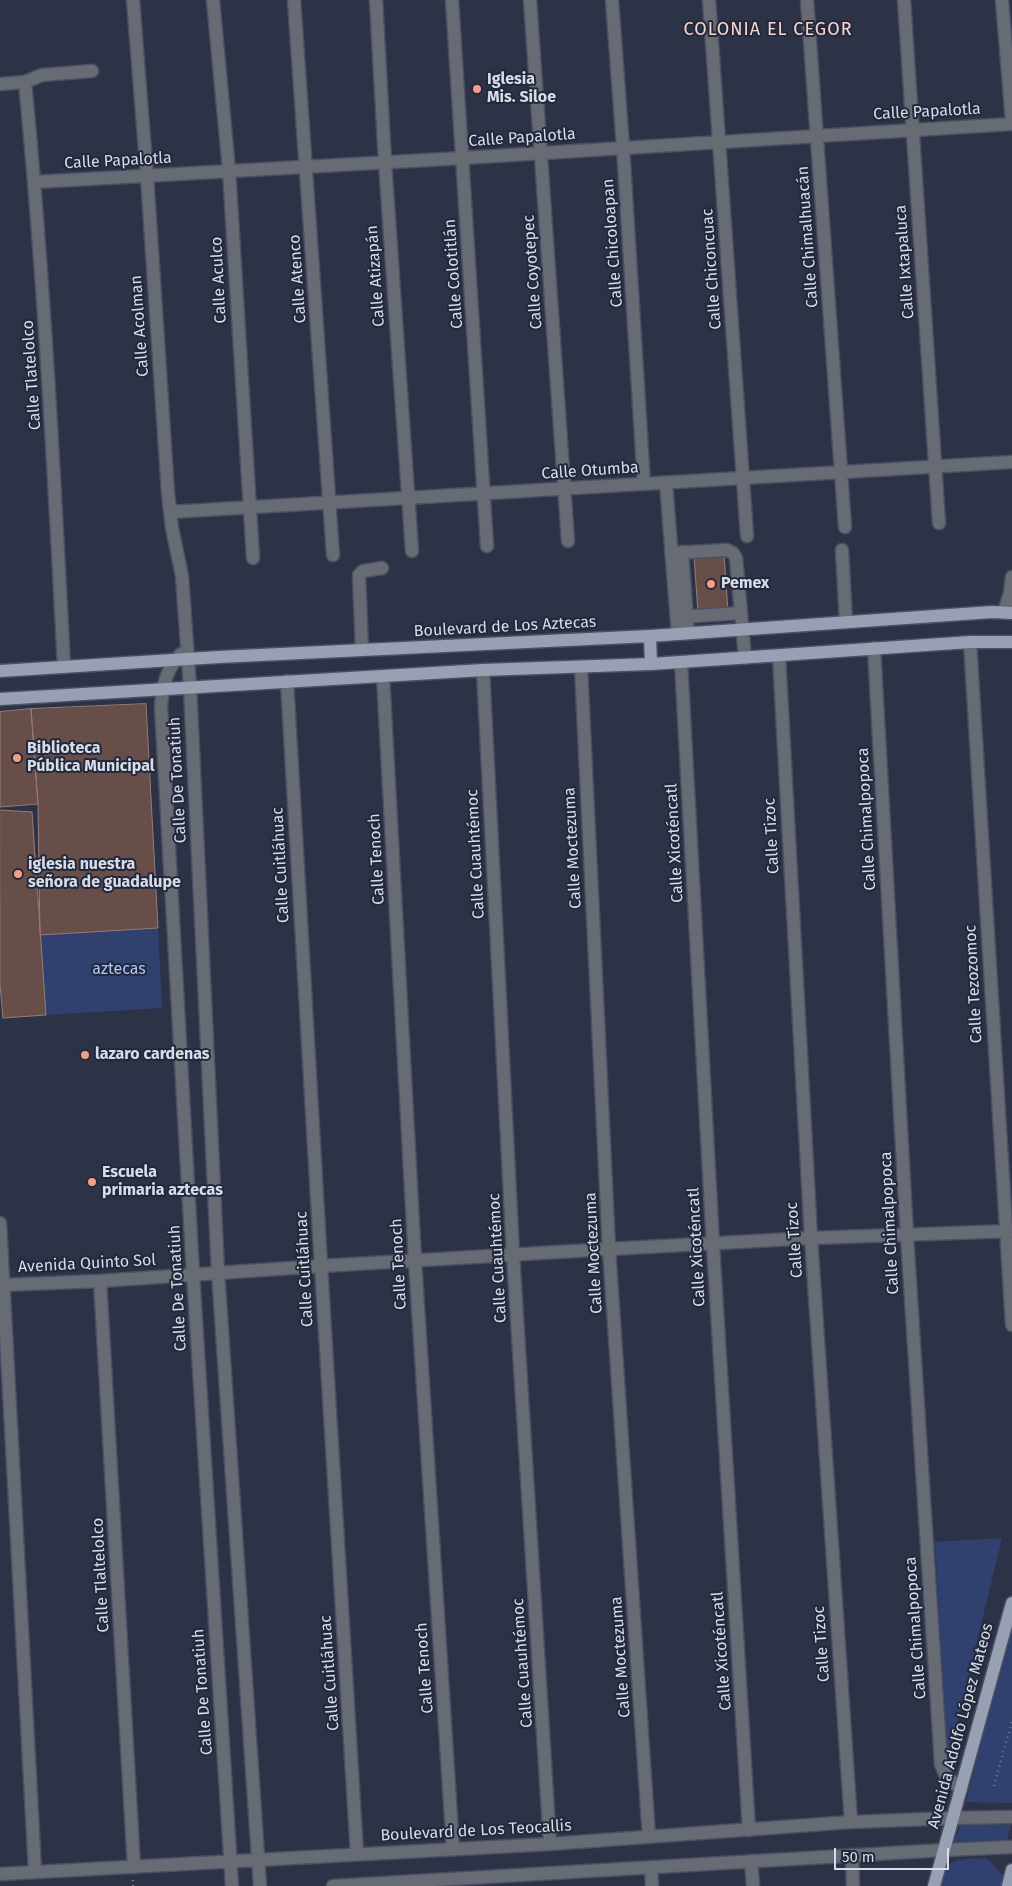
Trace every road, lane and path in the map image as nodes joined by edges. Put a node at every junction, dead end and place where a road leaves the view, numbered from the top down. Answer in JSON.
{"nodes":[{"id":1,"x":133,"y":0,"type":"edge"},
{"id":2,"x":213,"y":0,"type":"edge"},
{"id":3,"x":294,"y":0,"type":"edge"},
{"id":4,"x":376,"y":0,"type":"edge"},
{"id":5,"x":452,"y":0,"type":"edge"},
{"id":6,"x":530,"y":0,"type":"edge"},
{"id":7,"x":612,"y":0,"type":"edge"},
{"id":8,"x":709,"y":0,"type":"edge"},
{"id":9,"x":807,"y":0,"type":"edge"},
{"id":10,"x":904,"y":0,"type":"edge"},
{"id":11,"x":1002,"y":0,"type":"edge"},
{"id":12,"x":92,"y":71,"type":"dead end"},
{"id":13,"x":25,"y":82,"type":"junction"},
{"id":14,"x":0,"y":84,"type":"edge"},
{"id":15,"x":1012,"y":123,"type":"edge"},
{"id":16,"x":913,"y":129,"type":"junction"},
{"id":17,"x":817,"y":136,"type":"junction"},
{"id":18,"x":719,"y":142,"type":"junction"},
{"id":19,"x":623,"y":147,"type":"junction"},
{"id":20,"x":541,"y":152,"type":"junction"},
{"id":21,"x":463,"y":158,"type":"junction"},
{"id":22,"x":385,"y":162,"type":"junction"},
{"id":23,"x":307,"y":166,"type":"junction"},
{"id":24,"x":229,"y":170,"type":"junction"},
{"id":25,"x":147,"y":176,"type":"junction"},
{"id":26,"x":35,"y":182,"type":"junction"},
{"id":27,"x":1012,"y":462,"type":"edge"},
{"id":28,"x":935,"y":467,"type":"junction"},
{"id":29,"x":841,"y":472,"type":"junction"},
{"id":30,"x":743,"y":478,"type":"junction"},
{"id":31,"x":666,"y":483,"type":"junction"},
{"id":32,"x":644,"y":484,"type":"junction"},
{"id":33,"x":565,"y":489,"type":"junction"},
{"id":34,"x":485,"y":494,"type":"junction"},
{"id":35,"x":408,"y":498,"type":"junction"},
{"id":36,"x":330,"y":503,"type":"junction"},
{"id":37,"x":249,"y":508,"type":"junction"},
{"id":38,"x":170,"y":512,"type":"junction"},
{"id":39,"x":939,"y":523,"type":"dead end"},
{"id":40,"x":845,"y":527,"type":"dead end"},
{"id":41,"x":747,"y":536,"type":"dead end"},
{"id":42,"x":568,"y":541,"type":"dead end"},
{"id":43,"x":487,"y":546,"type":"dead end"},
{"id":44,"x":842,"y":550,"type":"dead end"},
{"id":45,"x":412,"y":551,"type":"dead end"},
{"id":46,"x":677,"y":552,"type":"junction"},
{"id":47,"x":333,"y":555,"type":"dead end"},
{"id":48,"x":253,"y":558,"type":"dead end"},
{"id":49,"x":382,"y":568,"type":"dead end"},
{"id":50,"x":1012,"y":577,"type":"edge"},
{"id":51,"x":1008,"y":612,"type":"edge"},
{"id":52,"x":742,"y":613,"type":"junction"},
{"id":53,"x":681,"y":617,"type":"junction"},
{"id":54,"x":846,"y":622,"type":"junction"},
{"id":55,"x":743,"y":629,"type":"junction"},
{"id":56,"x":683,"y":633,"type":"junction"},
{"id":57,"x":650,"y":636,"type":"junction"},
{"id":58,"x":970,"y":642,"type":"junction"},
{"id":59,"x":1012,"y":642,"type":"edge"},
{"id":60,"x":874,"y":648,"type":"junction"},
{"id":61,"x":362,"y":650,"type":"junction"},
{"id":62,"x":183,"y":656,"type":"junction"},
{"id":63,"x":779,"y":656,"type":"junction"},
{"id":64,"x":745,"y":658,"type":"junction"},
{"id":65,"x":681,"y":662,"type":"junction"},
{"id":66,"x":652,"y":664,"type":"junction"},
{"id":67,"x":580,"y":666,"type":"junction"},
{"id":68,"x":64,"y":667,"type":"junction"},
{"id":69,"x":483,"y":670,"type":"junction"},
{"id":70,"x":0,"y":671,"type":"edge"},
{"id":71,"x":383,"y":676,"type":"junction"},
{"id":72,"x":287,"y":681,"type":"junction"},
{"id":73,"x":190,"y":687,"type":"junction"},
{"id":74,"x":162,"y":688,"type":"junction"},
{"id":75,"x":0,"y":699,"type":"edge"},
{"id":76,"x":0,"y":1223,"type":"edge"},
{"id":77,"x":1008,"y":1231,"type":"edge"},
{"id":78,"x":907,"y":1236,"type":"junction"},
{"id":79,"x":811,"y":1238,"type":"junction"},
{"id":80,"x":1,"y":1244,"type":"edge"},
{"id":81,"x":713,"y":1245,"type":"junction"},
{"id":82,"x":609,"y":1249,"type":"junction"},
{"id":83,"x":513,"y":1254,"type":"junction"},
{"id":84,"x":415,"y":1261,"type":"junction"},
{"id":85,"x":320,"y":1266,"type":"junction"},
{"id":86,"x":218,"y":1272,"type":"junction"},
{"id":87,"x":193,"y":1274,"type":"junction"},
{"id":88,"x":100,"y":1281,"type":"junction"},
{"id":89,"x":4,"y":1285,"type":"junction"},
{"id":90,"x":1012,"y":1325,"type":"edge"},
{"id":91,"x":1012,"y":1603,"type":"edge"},
{"id":92,"x":1012,"y":1721,"type":"edge"},
{"id":93,"x":994,"y":1786,"type":"dead end"},
{"id":94,"x":961,"y":1789,"type":"junction"},
{"id":95,"x":1012,"y":1817,"type":"edge"},
{"id":96,"x":953,"y":1818,"type":"junction"},
{"id":97,"x":851,"y":1822,"type":"junction"},
{"id":98,"x":749,"y":1830,"type":"junction"},
{"id":99,"x":649,"y":1837,"type":"junction"},
{"id":100,"x":550,"y":1844,"type":"junction"},
{"id":101,"x":1012,"y":1847,"type":"edge"},
{"id":102,"x":453,"y":1849,"type":"junction"},
{"id":103,"x":944,"y":1850,"type":"junction"},
{"id":104,"x":357,"y":1854,"type":"junction"},
{"id":105,"x":852,"y":1856,"type":"junction"},
{"id":106,"x":257,"y":1860,"type":"junction"},
{"id":107,"x":751,"y":1861,"type":"junction"},
{"id":108,"x":230,"y":1862,"type":"junction"},
{"id":109,"x":651,"y":1867,"type":"junction"},
{"id":110,"x":134,"y":1868,"type":"junction"},
{"id":111,"x":1012,"y":1870,"type":"edge"},
{"id":112,"x":35,"y":1871,"type":"junction"},
{"id":113,"x":555,"y":1873,"type":"junction"},
{"id":114,"x":0,"y":1874,"type":"edge"},
{"id":115,"x":457,"y":1882,"type":"edge"},
{"id":116,"x":363,"y":1885,"type":"edge"},
{"id":117,"x":232,"y":1886,"type":"edge"},
{"id":118,"x":260,"y":1886,"type":"edge"},
{"id":119,"x":333,"y":1886,"type":"edge"},
{"id":120,"x":556,"y":1886,"type":"edge"},
{"id":121,"x":652,"y":1886,"type":"edge"},
{"id":122,"x":753,"y":1886,"type":"edge"},
{"id":123,"x":854,"y":1886,"type":"edge"},
{"id":124,"x":934,"y":1886,"type":"edge"},
{"id":125,"x":1008,"y":1886,"type":"edge"}],
"edges":[{"from":1,"to":25,"type":"street","name":"Calle Acolman"},
{"from":2,"to":24,"type":"street","name":"Calle Aculco"},
{"from":3,"to":23,"type":"street","name":"Calle Atenco"},
{"from":4,"to":22,"type":"street","name":"Calle Atizapán"},
{"from":5,"to":21,"type":"street","name":"Calle Colotitlán"},
{"from":6,"to":20,"type":"street","name":"Calle Coyotepec"},
{"from":7,"to":19,"type":"street","name":"Calle Chicoloapan"},
{"from":8,"to":18,"type":"street","name":"Calle Chiconcuac"},
{"from":9,"to":17,"type":"street","name":"Calle Chimalhuacán"},
{"from":10,"to":16,"type":"street","name":"Calle Ixtapaluca"},
{"from":11,"to":15,"type":"street"},
{"from":12,"to":13,"type":"street"},
{"from":13,"to":14,"type":"street"},
{"from":13,"to":26,"type":"street","name":"Calle Tlatelolco"},
{"from":15,"to":16,"type":"street","name":"Calle Papalotla"},
{"from":16,"to":17,"type":"street","name":"Calle Papalotla"},
{"from":16,"to":28,"type":"street","name":"Calle Ixtapaluca"},
{"from":17,"to":18,"type":"street","name":"Calle Papalotla"},
{"from":17,"to":29,"type":"street","name":"Calle Chimalhuacán"},
{"from":18,"to":19,"type":"street","name":"Calle Papalotla"},
{"from":18,"to":30,"type":"street","name":"Calle Chiconcuac"},
{"from":19,"to":20,"type":"street","name":"Calle Papalotla"},
{"from":19,"to":32,"type":"street","name":"Calle Chicoloapan"},
{"from":20,"to":21,"type":"street","name":"Calle Papalotla"},
{"from":20,"to":33,"type":"street","name":"Calle Coyotepec"},
{"from":21,"to":22,"type":"street","name":"Calle Papalotla"},
{"from":21,"to":34,"type":"street","name":"Calle Colotitlán"},
{"from":22,"to":23,"type":"street","name":"Calle Papalotla"},
{"from":22,"to":35,"type":"street","name":"Calle Atizapán"},
{"from":23,"to":24,"type":"street","name":"Calle Papalotla"},
{"from":23,"to":36,"type":"street","name":"Calle Atenco"},
{"from":24,"to":25,"type":"street","name":"Calle Papalotla"},
{"from":24,"to":37,"type":"street","name":"Calle Aculco"},
{"from":25,"to":26,"type":"street","name":"Calle Papalotla"},
{"from":25,"to":38,"type":"street","name":"Calle Acolman"},
{"from":26,"to":68,"type":"street","name":"Calle Tlatelolco"},
{"from":27,"to":28,"type":"street","name":"Calle Otumba"},
{"from":28,"to":29,"type":"street","name":"Calle Otumba"},
{"from":28,"to":39,"type":"street","name":"Calle Ixtapaluca"},
{"from":29,"to":30,"type":"street","name":"Calle Otumba"},
{"from":29,"to":40,"type":"street","name":"Calle Chimalhuacán"},
{"from":30,"to":31,"type":"street","name":"Calle Otumba"},
{"from":30,"to":41,"type":"street","name":"Calle Chiconcuac"},
{"from":31,"to":32,"type":"street","name":"Calle Otumba"},
{"from":31,"to":46,"type":"street"},
{"from":32,"to":33,"type":"street","name":"Calle Otumba"},
{"from":33,"to":34,"type":"street","name":"Calle Otumba"},
{"from":33,"to":42,"type":"street","name":"Calle Coyotepec"},
{"from":34,"to":35,"type":"street","name":"Calle Otumba"},
{"from":34,"to":43,"type":"street","name":"Calle Colotitlán"},
{"from":35,"to":36,"type":"street","name":"Calle Otumba"},
{"from":35,"to":45,"type":"street","name":"Calle Atizapán"},
{"from":36,"to":37,"type":"street","name":"Calle Otumba"},
{"from":36,"to":47,"type":"street","name":"Calle Atenco"},
{"from":37,"to":38,"type":"street","name":"Calle Otumba"},
{"from":37,"to":48,"type":"street","name":"Calle Aculco"},
{"from":38,"to":62,"type":"street","name":"Calle Acolman"},
{"from":44,"to":54,"type":"street"},
{"from":46,"to":52,"type":"street"},
{"from":46,"to":53,"type":"street"},
{"from":49,"to":61,"type":"street"},
{"from":50,"to":51,"type":"street"},
{"from":51,"to":54,"type":"main road","name":"Boulevard de Los Aztecas"},
{"from":52,"to":53,"type":"street"},
{"from":52,"to":55,"type":"street"},
{"from":53,"to":56,"type":"street"},
{"from":54,"to":55,"type":"main road","name":"Boulevard de Los Aztecas"},
{"from":55,"to":56,"type":"main road","name":"Boulevard de Los Aztecas"},
{"from":55,"to":64,"type":"street"},
{"from":56,"to":57,"type":"main road","name":"Boulevard de Los Aztecas"},
{"from":57,"to":61,"type":"main road","name":"Boulevard de Los Aztecas"},
{"from":57,"to":66,"type":"main road"},
{"from":58,"to":59,"type":"main road"},
{"from":58,"to":60,"type":"main road"},
{"from":58,"to":77,"type":"street","name":"Calle Tezozomoc"},
{"from":60,"to":63,"type":"main road"},
{"from":60,"to":78,"type":"street","name":"Calle Chimalpopoca"},
{"from":61,"to":62,"type":"main road","name":"Boulevard de Los Aztecas"},
{"from":62,"to":68,"type":"main road","name":"Boulevard de Los Aztecas"},
{"from":62,"to":73,"type":"street","name":"Calle De Tonatiuh"},
{"from":62,"to":74,"type":"street","name":"Calle De Tonatiuh"},
{"from":63,"to":64,"type":"main road"},
{"from":63,"to":79,"type":"street","name":"Calle Tizoc"},
{"from":64,"to":65,"type":"main road"},
{"from":65,"to":66,"type":"main road"},
{"from":65,"to":81,"type":"street","name":"Calle Xicoténcatl"},
{"from":66,"to":67,"type":"main road"},
{"from":67,"to":69,"type":"main road"},
{"from":67,"to":82,"type":"street","name":"Calle Moctezuma"},
{"from":68,"to":70,"type":"main road","name":"Boulevard de Los Aztecas"},
{"from":69,"to":71,"type":"main road"},
{"from":69,"to":83,"type":"street","name":"Calle Cuauhtémoc"},
{"from":71,"to":72,"type":"main road"},
{"from":71,"to":84,"type":"street","name":"Calle Tenoch"},
{"from":72,"to":73,"type":"main road"},
{"from":72,"to":85,"type":"street","name":"Calle Cuitláhuac"},
{"from":73,"to":74,"type":"main road"},
{"from":73,"to":86,"type":"street","name":"Calle De Tonatiuh"},
{"from":74,"to":75,"type":"main road"},
{"from":74,"to":87,"type":"street","name":"Calle De Tonatiuh"},
{"from":76,"to":80,"type":"street"},
{"from":77,"to":78,"type":"street","name":"Avenida Quinto Sol"},
{"from":77,"to":90,"type":"street","name":"Calle Tezozomoc"},
{"from":78,"to":79,"type":"street","name":"Avenida Quinto Sol"},
{"from":78,"to":94,"type":"street","name":"Calle Chimalpopoca"},
{"from":79,"to":81,"type":"street","name":"Avenida Quinto Sol"},
{"from":79,"to":97,"type":"street","name":"Calle Tizoc"},
{"from":80,"to":89,"type":"street"},
{"from":81,"to":82,"type":"street","name":"Avenida Quinto Sol"},
{"from":81,"to":98,"type":"street","name":"Calle Xicoténcatl"},
{"from":82,"to":83,"type":"street","name":"Avenida Quinto Sol"},
{"from":82,"to":99,"type":"street","name":"Calle Moctezuma"},
{"from":83,"to":84,"type":"street","name":"Avenida Quinto Sol"},
{"from":83,"to":100,"type":"street","name":"Calle Cuauhtémoc"},
{"from":84,"to":85,"type":"street","name":"Avenida Quinto Sol"},
{"from":84,"to":102,"type":"street","name":"Calle Tenoch"},
{"from":85,"to":86,"type":"street","name":"Avenida Quinto Sol"},
{"from":85,"to":104,"type":"street","name":"Calle Cuitláhuac"},
{"from":86,"to":87,"type":"street","name":"Avenida Quinto Sol"},
{"from":86,"to":106,"type":"street","name":"Calle De Tonatiuh"},
{"from":87,"to":88,"type":"street","name":"Avenida Quinto Sol"},
{"from":87,"to":108,"type":"street","name":"Calle De Tonatiuh"},
{"from":88,"to":89,"type":"street","name":"Avenida Quinto Sol"},
{"from":88,"to":110,"type":"street","name":"Calle Tlaltelolco"},
{"from":89,"to":112,"type":"street"},
{"from":91,"to":94,"type":"main road","name":"Avenida Adolfo López Mateos"},
{"from":92,"to":93,"type":"path"},
{"from":94,"to":96,"type":"main road","name":"Avenida Adolfo López Mateos"},
{"from":95,"to":96,"type":"street"},
{"from":96,"to":97,"type":"street","name":"Boulevard de Los Teocallis"},
{"from":96,"to":103,"type":"main road","name":"Avenida Adolfo López Mateos"},
{"from":97,"to":98,"type":"street","name":"Boulevard de Los Teocallis"},
{"from":98,"to":99,"type":"street","name":"Boulevard de Los Teocallis"},
{"from":99,"to":100,"type":"street","name":"Boulevard de Los Teocallis"},
{"from":100,"to":102,"type":"street","name":"Boulevard de Los Teocallis"},
{"from":101,"to":103,"type":"street"},
{"from":102,"to":104,"type":"street","name":"Boulevard de Los Teocallis"},
{"from":103,"to":105,"type":"street"},
{"from":103,"to":124,"type":"main road","name":"Avenida Adolfo López Mateos"},
{"from":104,"to":106,"type":"street","name":"Boulevard de Los Teocallis"},
{"from":105,"to":107,"type":"street"},
{"from":105,"to":123,"type":"street"},
{"from":106,"to":108,"type":"street","name":"Boulevard de Los Teocallis"},
{"from":106,"to":118,"type":"street","name":"Calle De Tonatiuh"},
{"from":107,"to":109,"type":"street"},
{"from":107,"to":122,"type":"street"},
{"from":108,"to":110,"type":"street","name":"Boulevard de Los Teocallis"},
{"from":108,"to":117,"type":"street","name":"Calle De Tonatiuh"},
{"from":109,"to":113,"type":"street"},
{"from":109,"to":121,"type":"street"},
{"from":110,"to":112,"type":"street","name":"Boulevard de Los Teocallis"},
{"from":111,"to":125,"type":"main road"},
{"from":112,"to":114,"type":"street","name":"Boulevard de Los Teocallis"},
{"from":113,"to":115,"type":"street"},
{"from":113,"to":120,"type":"street"},
{"from":115,"to":116,"type":"street"},
{"from":116,"to":119,"type":"street"}]}
